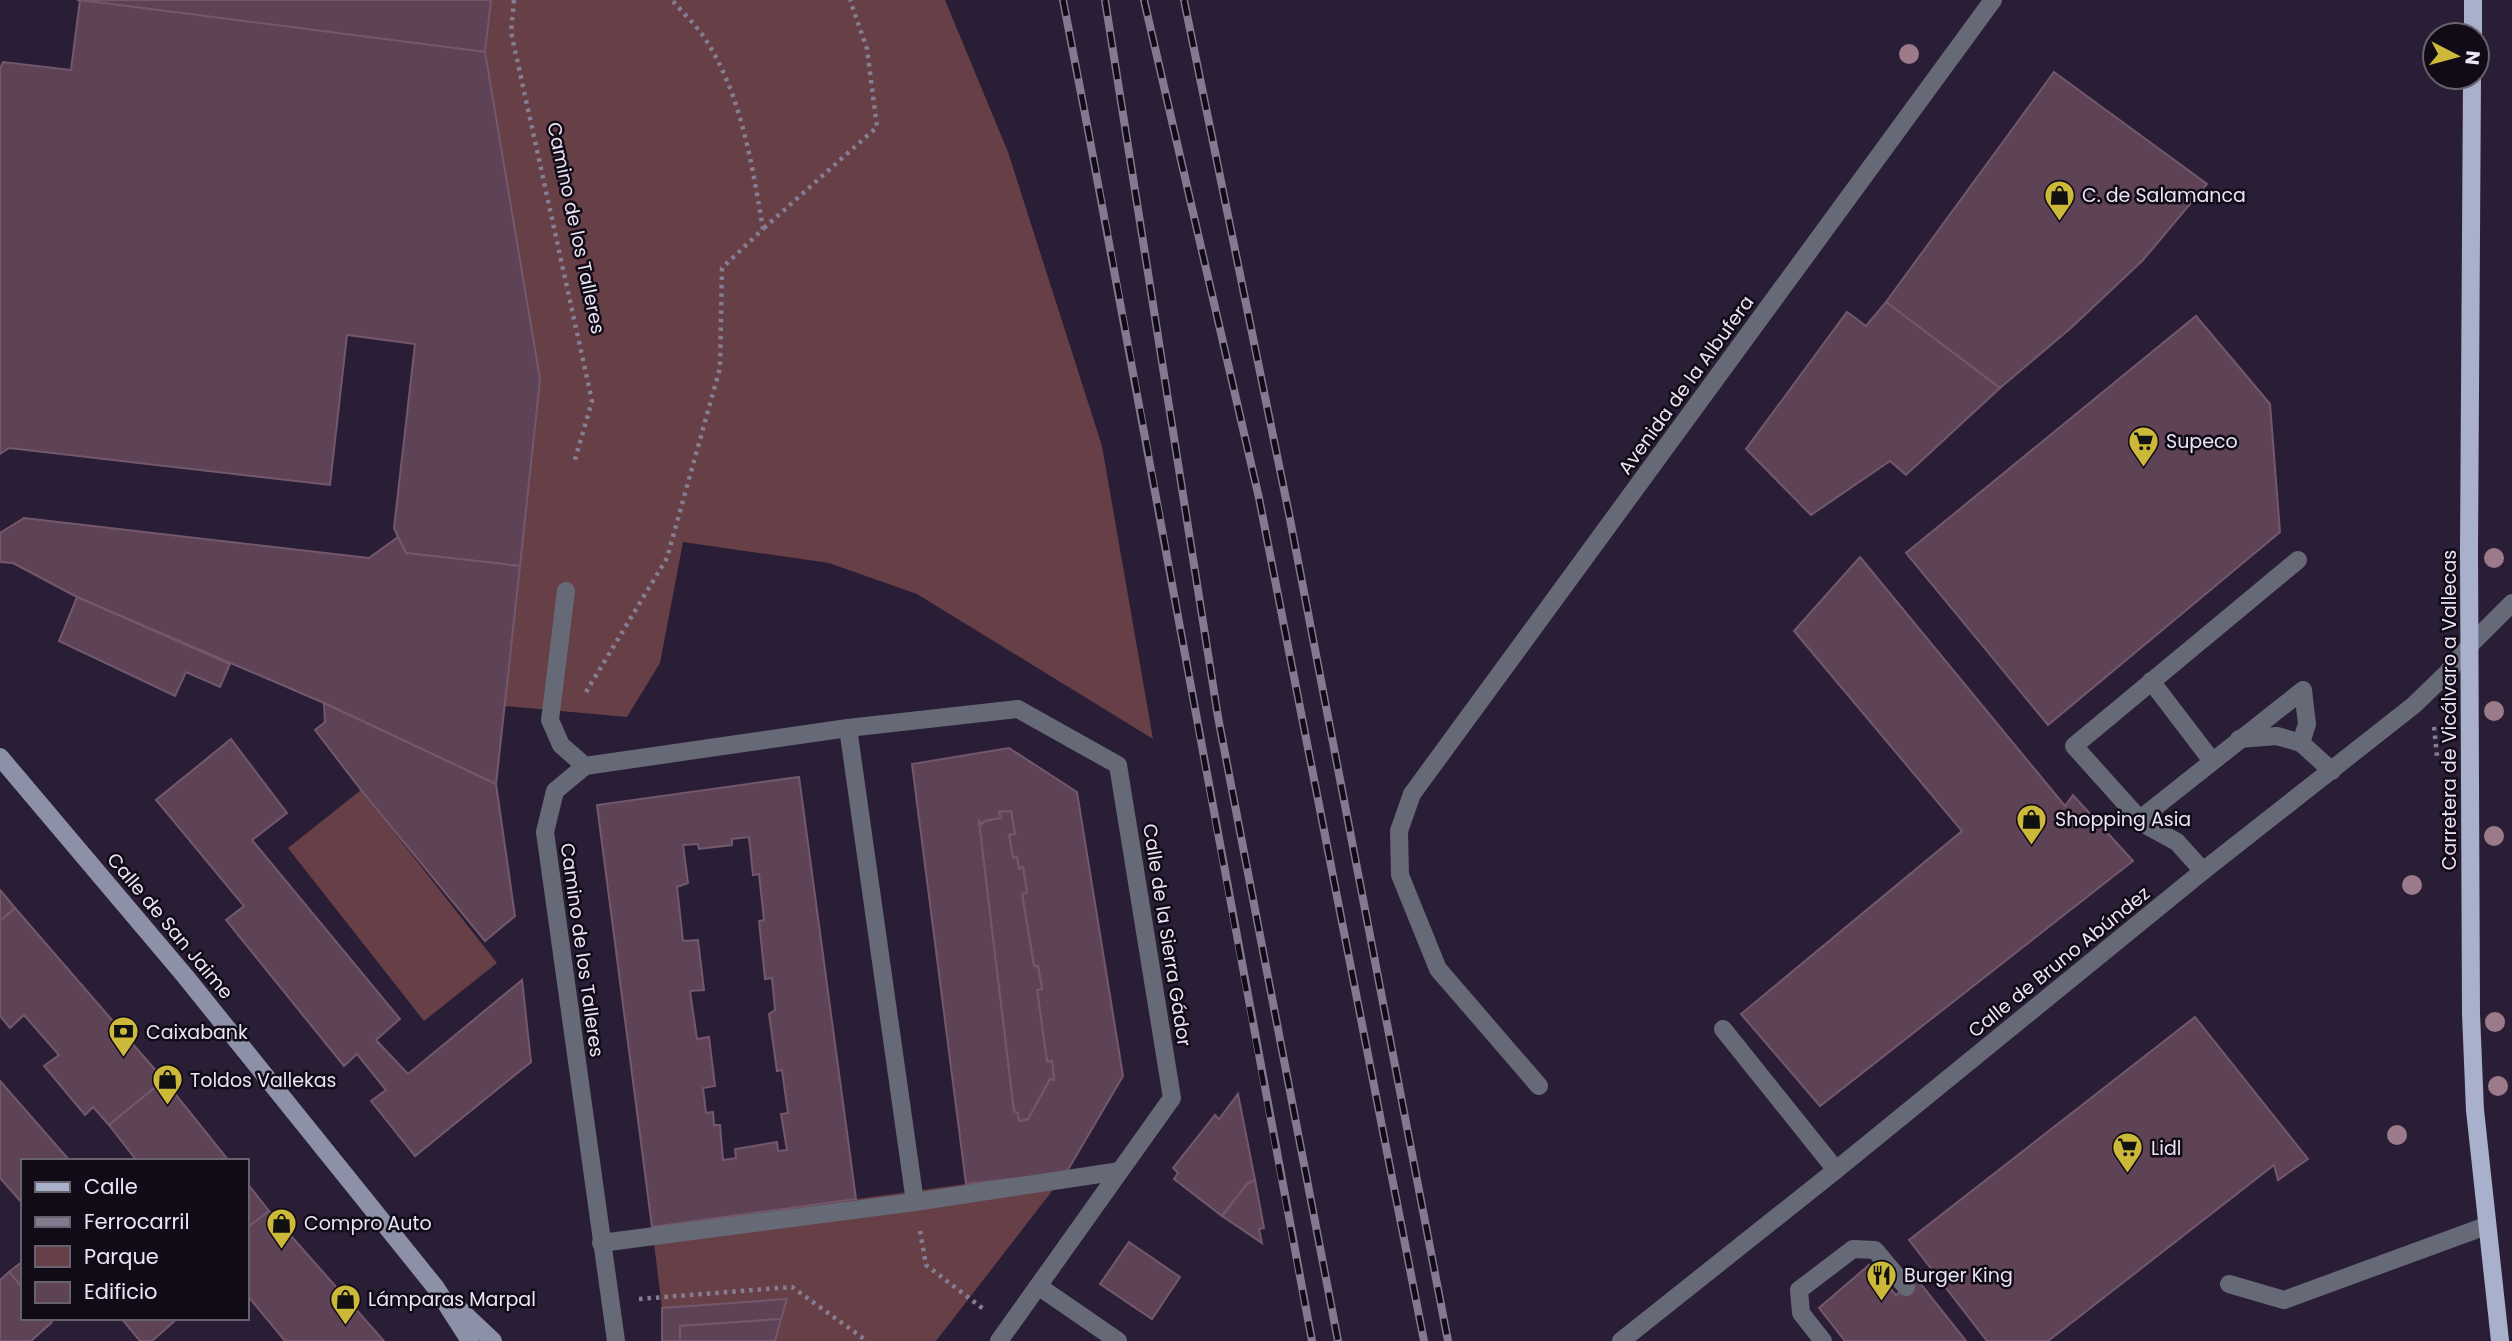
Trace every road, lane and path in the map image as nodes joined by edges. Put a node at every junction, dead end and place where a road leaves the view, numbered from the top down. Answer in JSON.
{"nodes":[{"id":1,"x":514,"y":0,"type":"edge"},
{"id":2,"x":672,"y":0,"type":"edge"},
{"id":3,"x":849,"y":0,"type":"edge"},
{"id":4,"x":1993,"y":0,"type":"edge"},
{"id":5,"x":2473,"y":0,"type":"edge"},
{"id":6,"x":2473,"y":21,"type":"edge"},
{"id":7,"x":2472,"y":91,"type":"edge"},
{"id":8,"x":763,"y":229,"type":"junction"},
{"id":9,"x":574,"y":463,"type":"dead end"},
{"id":10,"x":2298,"y":560,"type":"dead end"},
{"id":11,"x":566,"y":592,"type":"dead end"},
{"id":12,"x":2512,"y":603,"type":"edge"},
{"id":13,"x":2471,"y":644,"type":"junction"},
{"id":14,"x":2151,"y":681,"type":"junction"},
{"id":15,"x":585,"y":693,"type":"dead end"},
{"id":16,"x":848,"y":728,"type":"junction"},
{"id":17,"x":2239,"y":739,"type":"junction"},
{"id":18,"x":2301,"y":743,"type":"junction"},
{"id":19,"x":0,"y":757,"type":"edge"},
{"id":20,"x":2213,"y":761,"type":"junction"},
{"id":21,"x":585,"y":766,"type":"junction"},
{"id":22,"x":2332,"y":771,"type":"junction"},
{"id":23,"x":2140,"y":819,"type":"junction"},
{"id":24,"x":2203,"y":871,"type":"junction"},
{"id":25,"x":1723,"y":1029,"type":"dead end"},
{"id":26,"x":1539,"y":1086,"type":"dead end"},
{"id":27,"x":1836,"y":1170,"type":"junction"},
{"id":28,"x":1120,"y":1171,"type":"junction"},
{"id":29,"x":915,"y":1202,"type":"junction"},
{"id":30,"x":2486,"y":1226,"type":"junction"},
{"id":31,"x":601,"y":1243,"type":"junction"},
{"id":32,"x":2229,"y":1284,"type":"dead end"},
{"id":33,"x":1038,"y":1286,"type":"junction"},
{"id":34,"x":1906,"y":1287,"type":"dead end"},
{"id":35,"x":436,"y":1288,"type":"junction"},
{"id":36,"x":610,"y":1302,"type":"junction"},
{"id":37,"x":1003,"y":1334,"type":"edge"},
{"id":38,"x":470,"y":1341,"type":"edge"},
{"id":39,"x":493,"y":1341,"type":"edge"},
{"id":40,"x":616,"y":1341,"type":"edge"},
{"id":41,"x":867,"y":1341,"type":"edge"},
{"id":42,"x":1118,"y":1341,"type":"edge"},
{"id":43,"x":1620,"y":1341,"type":"edge"},
{"id":44,"x":1823,"y":1341,"type":"edge"},
{"id":45,"x":2500,"y":1341,"type":"edge"}],
"edges":[{"from":1,"to":9,"type":"path","name":"Camino de los Talleres"},
{"from":2,"to":8,"type":"path"},
{"from":3,"to":8,"type":"path"},
{"from":4,"to":26,"type":"street","name":"Avenida de la Albufera"},
{"from":5,"to":6,"type":"main road"},
{"from":7,"to":13,"type":"main road","name":"Carretera de Vicálvaro a Vallecas"},
{"from":8,"to":15,"type":"path"},
{"from":10,"to":14,"type":"street"},
{"from":11,"to":21,"type":"street"},
{"from":12,"to":13,"type":"street","name":"Calle de Bruno Abúndez"},
{"from":13,"to":22,"type":"street","name":"Calle de Bruno Abúndez"},
{"from":13,"to":30,"type":"main road","name":"Carretera de Vicálvaro a Vallecas"},
{"from":14,"to":20,"type":"street"},
{"from":14,"to":23,"type":"street"},
{"from":16,"to":21,"type":"street","name":"Calle de la Sierra Gádor"},
{"from":16,"to":28,"type":"street","name":"Calle de la Sierra Gádor"},
{"from":16,"to":29,"type":"street"},
{"from":17,"to":18,"type":"street"},
{"from":17,"to":18,"type":"street"},
{"from":17,"to":20,"type":"street"},
{"from":18,"to":22,"type":"street"},
{"from":19,"to":35,"type":"main road","name":"Calle de San Jaime"},
{"from":20,"to":23,"type":"street"},
{"from":21,"to":31,"type":"street","name":"Camino de los Talleres"},
{"from":22,"to":24,"type":"street","name":"Calle de Bruno Abúndez"},
{"from":23,"to":24,"type":"street"},
{"from":24,"to":27,"type":"street","name":"Calle de Bruno Abúndez"},
{"from":25,"to":27,"type":"street"},
{"from":27,"to":43,"type":"street","name":"Calle de Bruno Abúndez"},
{"from":28,"to":29,"type":"street"},
{"from":28,"to":33,"type":"street","name":"Calle de la Sierra Gádor"},
{"from":29,"to":31,"type":"street"},
{"from":29,"to":37,"type":"path"},
{"from":30,"to":32,"type":"street"},
{"from":30,"to":45,"type":"main road","name":"Carretera de Vicálvaro a Vallecas"},
{"from":31,"to":36,"type":"street","name":"Camino de los Talleres"},
{"from":33,"to":37,"type":"street","name":"Calle de la Sierra Gádor"},
{"from":33,"to":42,"type":"street"},
{"from":34,"to":44,"type":"street"},
{"from":35,"to":38,"type":"main road","name":"Calle de San Jaime"},
{"from":35,"to":39,"type":"main road","name":"Calle de San Jaime"},
{"from":36,"to":40,"type":"street","name":"Camino de los Talleres"},
{"from":36,"to":41,"type":"path"}]}
